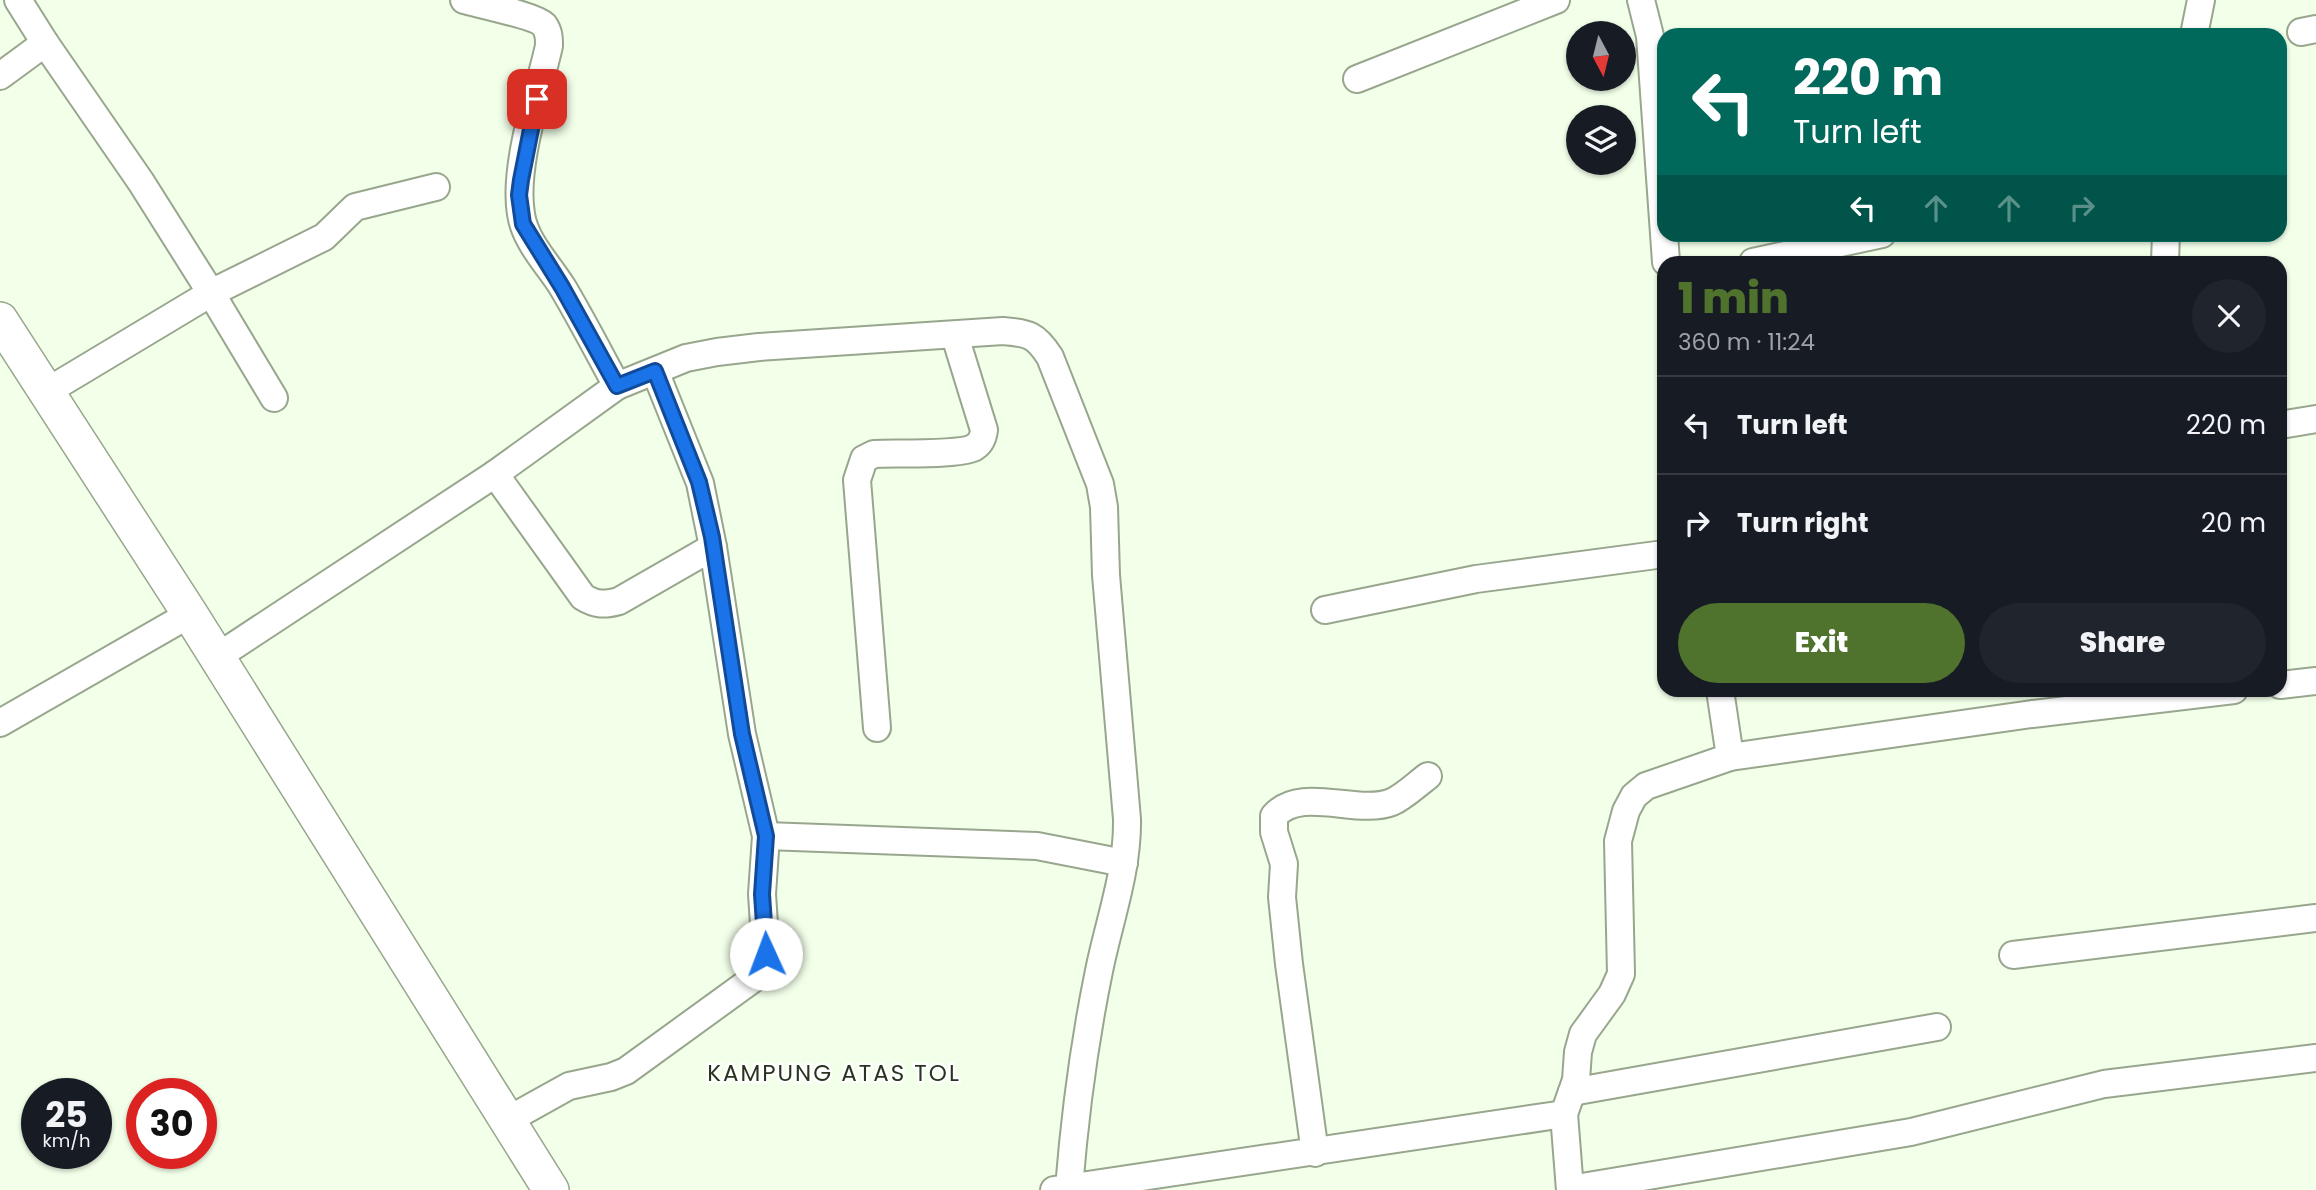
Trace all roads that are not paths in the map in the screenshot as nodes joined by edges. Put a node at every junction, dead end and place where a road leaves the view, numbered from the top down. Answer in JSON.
{"nodes":[{"id":1,"x":18,"y":0,"type":"edge"},
{"id":2,"x":464,"y":0,"type":"edge"},
{"id":3,"x":1556,"y":0,"type":"edge"},
{"id":4,"x":1641,"y":0,"type":"edge"},
{"id":5,"x":2201,"y":0,"type":"edge"},
{"id":6,"x":2195,"y":28,"type":"edge"},
{"id":7,"x":45,"y":43,"type":"junction"},
{"id":8,"x":0,"y":76,"type":"edge"},
{"id":9,"x":1357,"y":79,"type":"dead end"},
{"id":10,"x":1657,"y":93,"type":"edge"},
{"id":11,"x":436,"y":187,"type":"dead end"},
{"id":12,"x":1845,"y":242,"type":"edge"},
{"id":13,"x":1781,"y":256,"type":"edge"},
{"id":14,"x":211,"y":293,"type":"junction"},
{"id":15,"x":4,"y":333,"type":"edge"},
{"id":16,"x":955,"y":336,"type":"junction"},
{"id":17,"x":655,"y":371,"type":"junction"},
{"id":18,"x":617,"y":386,"type":"junction"},
{"id":19,"x":46,"y":392,"type":"junction"},
{"id":20,"x":274,"y":398,"type":"dead end"},
{"id":21,"x":2316,"y":419,"type":"edge"},
{"id":22,"x":2287,"y":424,"type":"edge"},
{"id":23,"x":495,"y":474,"type":"junction"},
{"id":24,"x":713,"y":547,"type":"junction"},
{"id":25,"x":1657,"y":555,"type":"edge"},
{"id":26,"x":1325,"y":610,"type":"dead end"},
{"id":27,"x":191,"y":614,"type":"junction"},
{"id":28,"x":217,"y":657,"type":"junction"},
{"id":29,"x":2316,"y":681,"type":"edge"},
{"id":30,"x":2287,"y":684,"type":"edge"},
{"id":31,"x":1721,"y":697,"type":"edge"},
{"id":32,"x":2175,"y":697,"type":"edge"},
{"id":33,"x":0,"y":723,"type":"edge"},
{"id":34,"x":877,"y":728,"type":"dead end"},
{"id":35,"x":1730,"y":757,"type":"junction"},
{"id":36,"x":1428,"y":776,"type":"dead end"},
{"id":37,"x":766,"y":836,"type":"junction"},
{"id":38,"x":1124,"y":863,"type":"junction"},
{"id":39,"x":2316,"y":918,"type":"edge"},
{"id":40,"x":2013,"y":955,"type":"dead end"},
{"id":41,"x":1937,"y":1027,"type":"dead end"},
{"id":42,"x":2316,"y":1058,"type":"edge"},
{"id":43,"x":1568,"y":1103,"type":"junction"},
{"id":44,"x":508,"y":1120,"type":"junction"},
{"id":45,"x":1315,"y":1153,"type":"junction"},
{"id":46,"x":1061,"y":1189,"type":"edge"},
{"id":47,"x":551,"y":1190,"type":"edge"},
{"id":48,"x":1570,"y":1190,"type":"edge"}],
"edges":[{"from":1,"to":7,"type":"street"},
{"from":2,"to":18,"type":"street"},
{"from":3,"to":9,"type":"street"},
{"from":4,"to":10,"type":"street"},
{"from":5,"to":6,"type":"street"},
{"from":7,"to":8,"type":"street"},
{"from":7,"to":14,"type":"street"},
{"from":11,"to":14,"type":"street"},
{"from":12,"to":13,"type":"street"},
{"from":14,"to":19,"type":"street"},
{"from":14,"to":20,"type":"street"},
{"from":15,"to":19,"type":"main road"},
{"from":16,"to":17,"type":"street"},
{"from":16,"to":34,"type":"street"},
{"from":16,"to":38,"type":"street"},
{"from":17,"to":18,"type":"street"},
{"from":17,"to":24,"type":"street"},
{"from":18,"to":23,"type":"street"},
{"from":19,"to":27,"type":"main road"},
{"from":21,"to":22,"type":"street"},
{"from":23,"to":24,"type":"street"},
{"from":23,"to":28,"type":"street"},
{"from":24,"to":37,"type":"street"},
{"from":25,"to":26,"type":"street"},
{"from":27,"to":28,"type":"main road"},
{"from":27,"to":33,"type":"street"},
{"from":28,"to":44,"type":"main road"},
{"from":29,"to":30,"type":"street"},
{"from":31,"to":35,"type":"street"},
{"from":32,"to":35,"type":"street"},
{"from":35,"to":43,"type":"street"},
{"from":36,"to":45,"type":"street"},
{"from":37,"to":38,"type":"street"},
{"from":37,"to":44,"type":"street"},
{"from":38,"to":46,"type":"street"},
{"from":39,"to":40,"type":"street"},
{"from":41,"to":43,"type":"street"},
{"from":42,"to":48,"type":"street"},
{"from":43,"to":45,"type":"street"},
{"from":43,"to":48,"type":"street"},
{"from":44,"to":47,"type":"main road"},
{"from":45,"to":46,"type":"street"}]}
